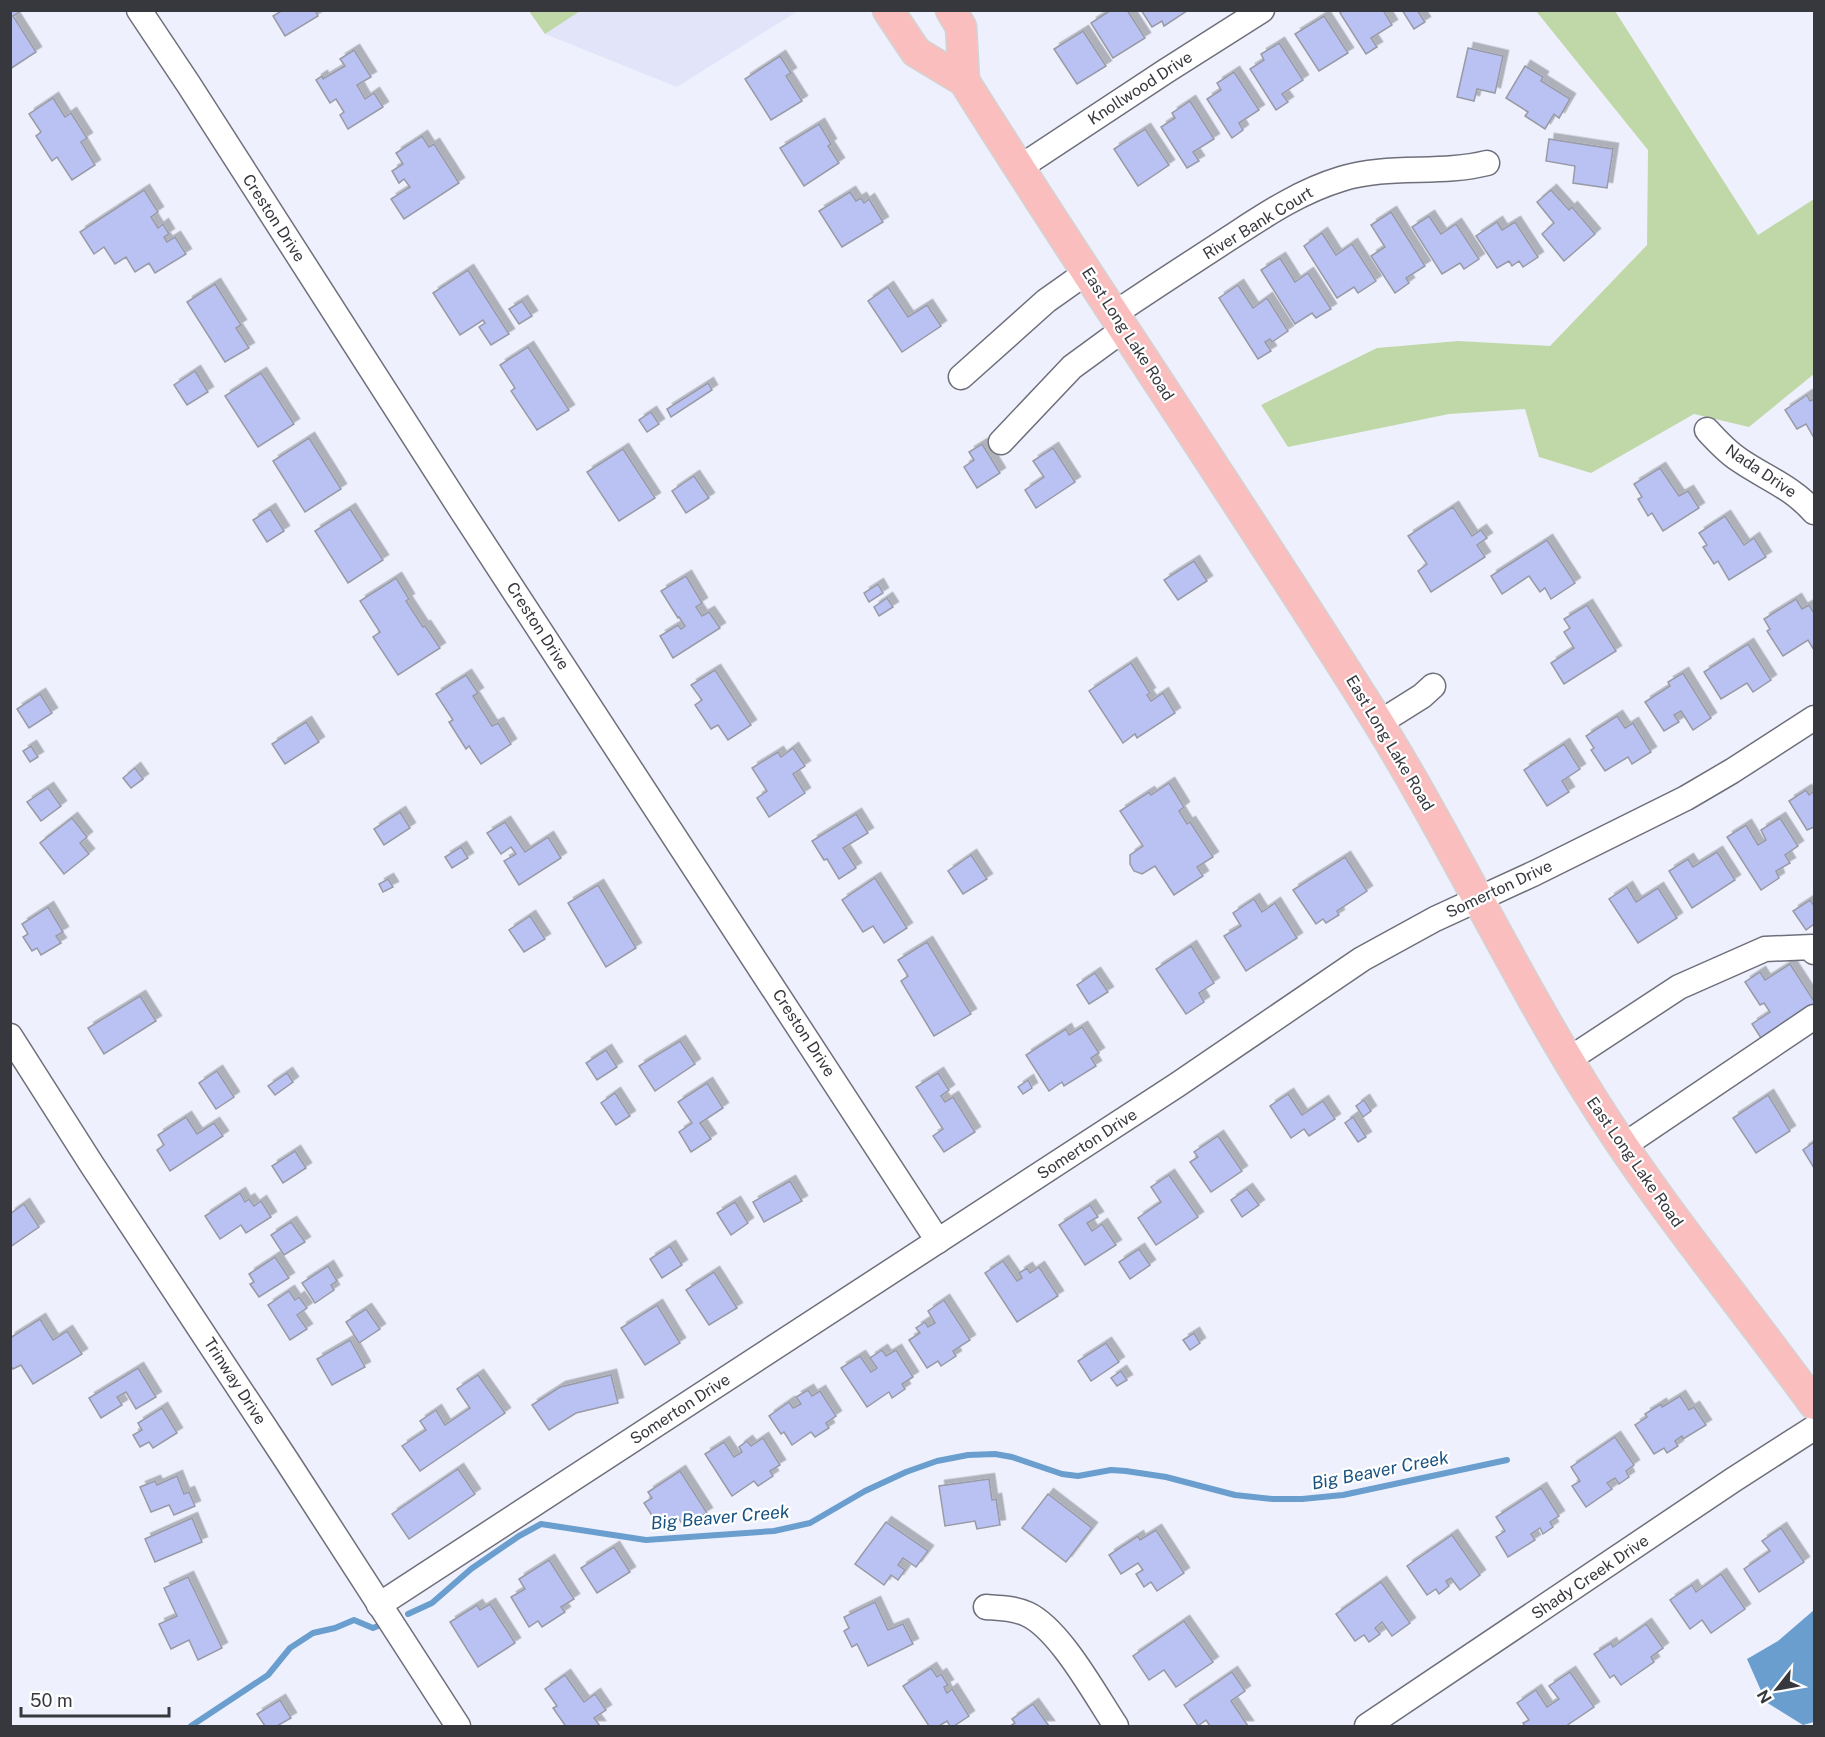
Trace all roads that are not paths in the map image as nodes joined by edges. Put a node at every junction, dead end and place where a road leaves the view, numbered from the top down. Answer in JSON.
{"nodes":[{"id":1,"x":139,"y":10,"type":"edge"},
{"id":2,"x":888,"y":10,"type":"edge"},
{"id":3,"x":951,"y":10,"type":"edge"},
{"id":4,"x":1262,"y":10,"type":"edge"},
{"id":5,"x":964,"y":81,"type":"junction"},
{"id":6,"x":1486,"y":163,"type":"dead end"},
{"id":7,"x":1019,"y":168,"type":"junction"},
{"id":8,"x":1087,"y":272,"type":"junction"},
{"id":9,"x":1119,"y":321,"type":"junction"},
{"id":10,"x":962,"y":377,"type":"dead end"},
{"id":11,"x":1707,"y":430,"type":"dead end"},
{"id":12,"x":1001,"y":442,"type":"dead end"},
{"id":13,"x":1815,"y":512,"type":"edge"},
{"id":14,"x":1433,"y":686,"type":"dead end"},
{"id":15,"x":1815,"y":718,"type":"edge"},
{"id":16,"x":1379,"y":723,"type":"junction"},
{"id":17,"x":1478,"y":898,"type":"junction"},
{"id":18,"x":1815,"y":952,"type":"edge"},
{"id":19,"x":1815,"y":1017,"type":"edge"},
{"id":20,"x":10,"y":1036,"type":"edge"},
{"id":21,"x":1568,"y":1060,"type":"junction"},
{"id":22,"x":1623,"y":1146,"type":"junction"},
{"id":23,"x":938,"y":1241,"type":"junction"},
{"id":24,"x":1815,"y":1404,"type":"edge"},
{"id":25,"x":1815,"y":1428,"type":"edge"},
{"id":26,"x":379,"y":1605,"type":"junction"},
{"id":27,"x":986,"y":1608,"type":"dead end"},
{"id":28,"x":458,"y":1726,"type":"edge"},
{"id":29,"x":1116,"y":1726,"type":"edge"},
{"id":30,"x":1367,"y":1726,"type":"edge"}],
"edges":[{"from":1,"to":23,"type":"street","name":"Creston Drive"},
{"from":2,"to":5,"type":"main road","name":"East Long Lake Road"},
{"from":3,"to":5,"type":"main road","name":"East Long Lake Road"},
{"from":4,"to":7,"type":"street","name":"Knollwood Drive"},
{"from":5,"to":7,"type":"main road","name":"East Long Lake Road"},
{"from":6,"to":9,"type":"street","name":"River Bank Court"},
{"from":7,"to":8,"type":"main road","name":"East Long Lake Road"},
{"from":8,"to":9,"type":"main road","name":"East Long Lake Road"},
{"from":8,"to":10,"type":"street"},
{"from":9,"to":12,"type":"street","name":"River Bank Court"},
{"from":9,"to":16,"type":"main road","name":"East Long Lake Road"},
{"from":11,"to":13,"type":"street","name":"Nada Drive"},
{"from":14,"to":16,"type":"street"},
{"from":15,"to":17,"type":"street","name":"Somerton Drive"},
{"from":16,"to":17,"type":"main road","name":"East Long Lake Road"},
{"from":17,"to":21,"type":"main road","name":"East Long Lake Road"},
{"from":17,"to":23,"type":"street","name":"Somerton Drive"},
{"from":18,"to":21,"type":"street"},
{"from":19,"to":22,"type":"street"},
{"from":20,"to":26,"type":"street","name":"Trinway Drive"},
{"from":21,"to":22,"type":"main road","name":"East Long Lake Road"},
{"from":22,"to":24,"type":"main road","name":"East Long Lake Road"},
{"from":23,"to":26,"type":"street","name":"Somerton Drive"},
{"from":25,"to":30,"type":"street","name":"Shady Creek Drive"},
{"from":26,"to":28,"type":"street","name":"Trinway Drive"},
{"from":27,"to":29,"type":"street"}]}
